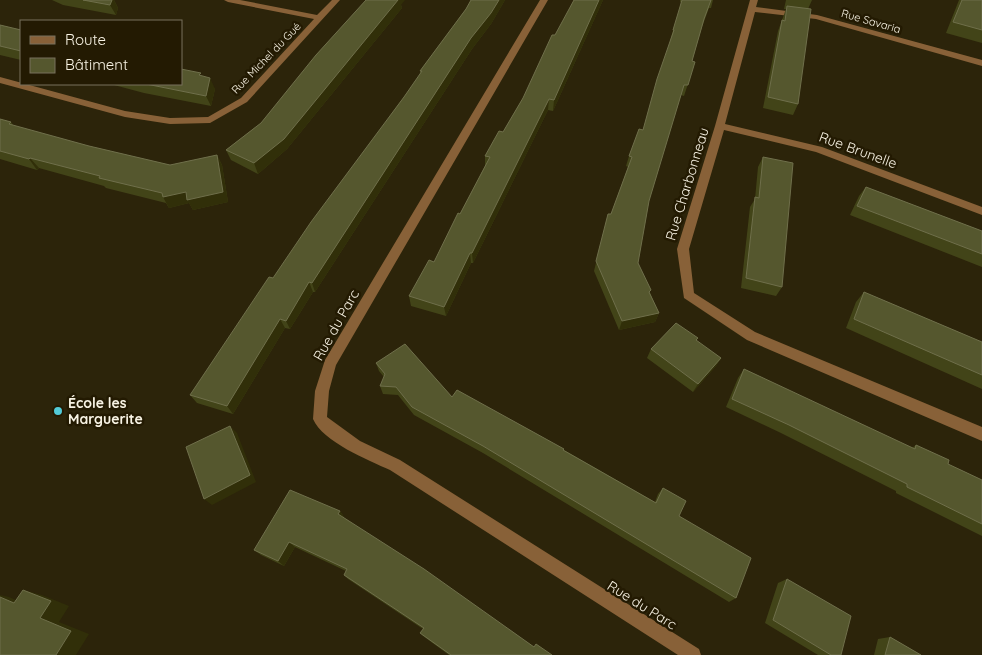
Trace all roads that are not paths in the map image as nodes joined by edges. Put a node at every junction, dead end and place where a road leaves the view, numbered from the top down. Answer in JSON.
{"nodes":[{"id":1,"x":228,"y":0,"type":"edge"},
{"id":2,"x":336,"y":0,"type":"edge"},
{"id":3,"x":544,"y":0,"type":"edge"},
{"id":4,"x":754,"y":4,"type":"edge"},
{"id":5,"x":319,"y":18,"type":"junction"},
{"id":6,"x":982,"y":63,"type":"edge"},
{"id":7,"x":0,"y":80,"type":"edge"},
{"id":8,"x":720,"y":126,"type":"junction"},
{"id":9,"x":982,"y":211,"type":"edge"},
{"id":10,"x":982,"y":434,"type":"edge"},
{"id":11,"x":693,"y":655,"type":"edge"}],
"edges":[{"from":1,"to":5,"type":"street"},
{"from":2,"to":5,"type":"street","name":"Rue Michel du Gué"},
{"from":3,"to":11,"type":"street","name":"Rue du Parc"},
{"from":4,"to":6,"type":"street","name":"Rue Savaria"},
{"from":4,"to":8,"type":"street","name":"Rue Charbonneau"},
{"from":5,"to":7,"type":"street","name":"Rue Michel du Gué"},
{"from":8,"to":9,"type":"street","name":"Rue Brunelle"},
{"from":8,"to":10,"type":"street","name":"Rue Charbonneau"}]}
